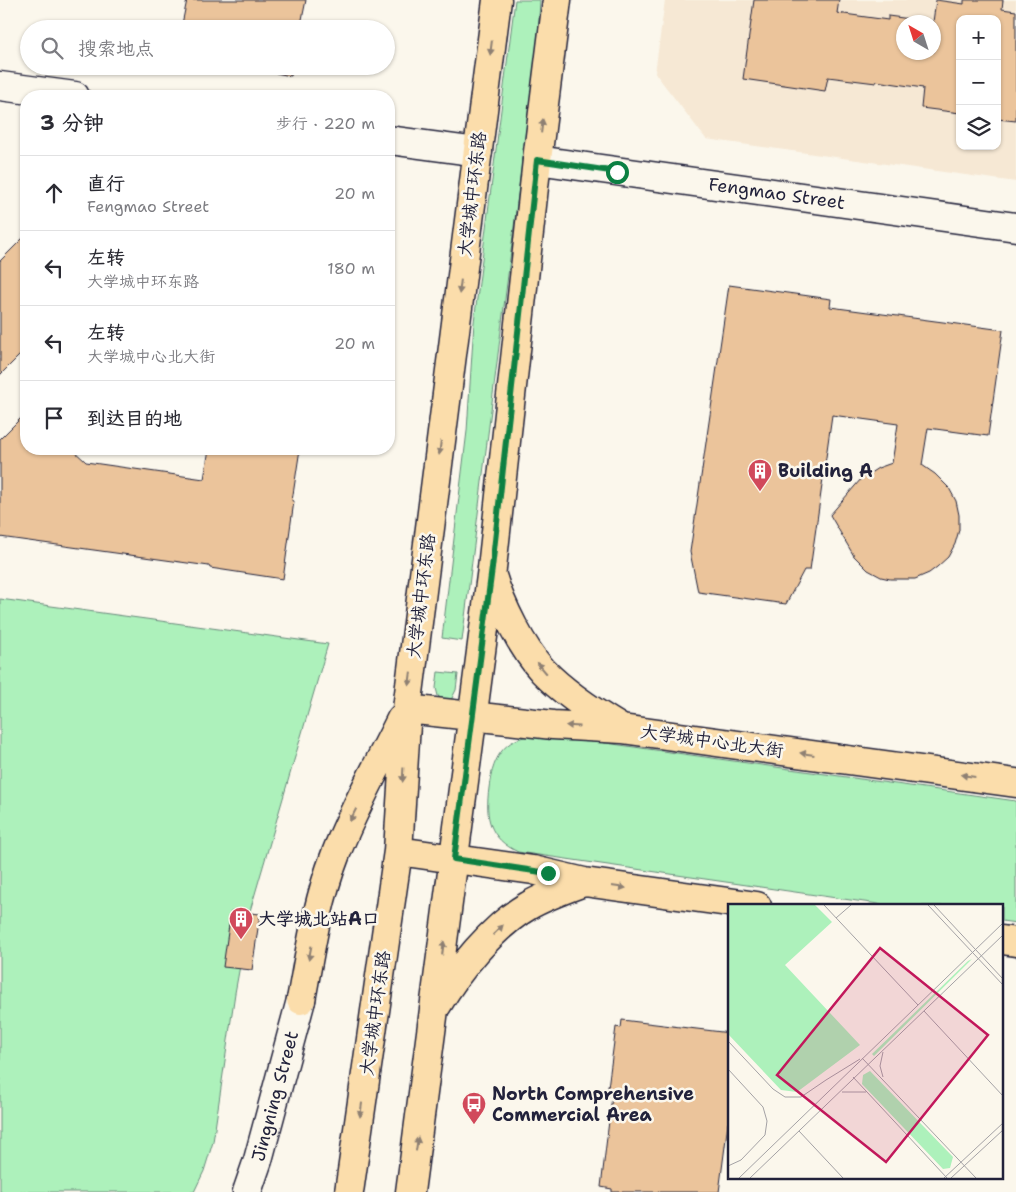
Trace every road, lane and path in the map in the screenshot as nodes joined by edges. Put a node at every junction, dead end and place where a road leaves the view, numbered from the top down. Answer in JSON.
{"nodes":[{"id":1,"x":497,"y":0,"type":"edge"},
{"id":2,"x":557,"y":0,"type":"edge"},
{"id":3,"x":0,"y":86,"type":"edge"},
{"id":4,"x":30,"y":90,"type":"edge"},
{"id":5,"x":395,"y":141,"type":"edge"},
{"id":6,"x":478,"y":152,"type":"junction"},
{"id":7,"x":537,"y":160,"type":"junction"},
{"id":8,"x":1016,"y":227,"type":"edge"},
{"id":9,"x":492,"y":568,"type":"junction"},
{"id":10,"x":407,"y":709,"type":"junction"},
{"id":11,"x":472,"y":716,"type":"junction"},
{"id":12,"x":622,"y":729,"type":"junction"},
{"id":13,"x":1016,"y":783,"type":"edge"},
{"id":14,"x":398,"y":850,"type":"junction"},
{"id":15,"x":454,"y":859,"type":"junction"},
{"id":16,"x":584,"y":882,"type":"junction"},
{"id":17,"x":743,"y":904,"type":"edge"},
{"id":18,"x":301,"y":1000,"type":"joint"},
{"id":19,"x":435,"y":1008,"type":"junction"},
{"id":20,"x":247,"y":1192,"type":"edge"},
{"id":21,"x":349,"y":1192,"type":"edge"},
{"id":22,"x":410,"y":1192,"type":"edge"}],
"edges":[{"from":1,"to":6,"type":"main road","name":"大学城中环东路","one_way":true},
{"from":7,"to":2,"type":"main road","one_way":true},
{"from":3,"to":4,"type":"street"},
{"from":5,"to":6,"type":"street"},
{"from":6,"to":10,"type":"main road","name":"大学城中环东路","one_way":true},
{"from":7,"to":8,"type":"street","name":"Fengmao Street"},
{"from":7,"to":9,"type":"main road"},
{"from":9,"to":11,"type":"main road"},
{"from":12,"to":9,"type":"main road","one_way":true},
{"from":10,"to":11,"type":"main road","name":"大学城中心北大街"},
{"from":10,"to":14,"type":"main road","name":"大学城中环东路","one_way":true},
{"from":10,"to":18,"type":"main road","one_way":true},
{"from":12,"to":11,"type":"main road","name":"大学城中心北大街","one_way":true},
{"from":11,"to":15,"type":"main road"},
{"from":13,"to":12,"type":"main road","name":"大学城中心北大街","one_way":true},
{"from":14,"to":15,"type":"main road"},
{"from":14,"to":21,"type":"main road","name":"大学城中环东路","one_way":true},
{"from":15,"to":16,"type":"main road"},
{"from":19,"to":15,"type":"main road","one_way":true},
{"from":16,"to":17,"type":"main road","one_way":true},
{"from":19,"to":16,"type":"main road","one_way":true},
{"from":18,"to":20,"type":"street","name":"Jingning Street"},
{"from":22,"to":19,"type":"main road","one_way":true}]}
